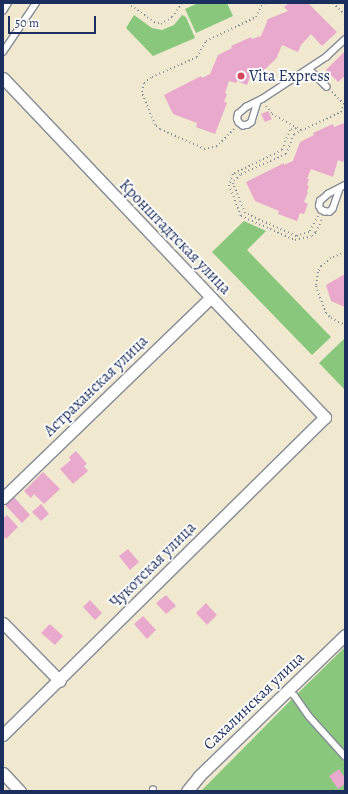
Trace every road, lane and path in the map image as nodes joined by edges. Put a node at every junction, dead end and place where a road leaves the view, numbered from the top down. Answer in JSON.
{"nodes":[{"id":1,"x":8,"y":3,"type":"edge"},
{"id":2,"x":36,"y":3,"type":"edge"},
{"id":3,"x":128,"y":3,"type":"edge"},
{"id":4,"x":182,"y":3,"type":"edge"},
{"id":5,"x":266,"y":3,"type":"edge"},
{"id":6,"x":333,"y":3,"type":"edge"},
{"id":7,"x":3,"y":11,"type":"edge"},
{"id":8,"x":345,"y":15,"type":"edge"},
{"id":9,"x":345,"y":39,"type":"edge"},
{"id":10,"x":3,"y":52,"type":"edge"},
{"id":11,"x":309,"y":69,"type":"junction"},
{"id":12,"x":3,"y":78,"type":"edge"},
{"id":13,"x":327,"y":87,"type":"joint"},
{"id":14,"x":345,"y":100,"type":"edge"},
{"id":15,"x":260,"y":101,"type":"junction"},
{"id":16,"x":344,"y":104,"type":"junction"},
{"id":17,"x":239,"y":123,"type":"junction"},
{"id":18,"x":296,"y":128,"type":"junction"},
{"id":19,"x":301,"y":130,"type":"junction"},
{"id":20,"x":342,"y":187,"type":"edge"},
{"id":21,"x":323,"y":211,"type":"junction"},
{"id":22,"x":345,"y":252,"type":"edge"},
{"id":23,"x":211,"y":297,"type":"junction"},
{"id":24,"x":345,"y":325,"type":"edge"},
{"id":25,"x":325,"y":417,"type":"joint"},
{"id":26,"x":3,"y":498,"type":"edge"},
{"id":27,"x":3,"y":623,"type":"edge"},
{"id":28,"x":345,"y":635,"type":"edge"},
{"id":29,"x":60,"y":681,"type":"junction"},
{"id":30,"x":288,"y":690,"type":"junction"},
{"id":31,"x":3,"y":735,"type":"edge"},
{"id":32,"x":345,"y":756,"type":"edge"},
{"id":33,"x":3,"y":773,"type":"edge"},
{"id":34,"x":20,"y":791,"type":"edge"},
{"id":35,"x":187,"y":791,"type":"edge"}],
"edges":[{"from":1,"to":7,"type":"lane"},
{"from":2,"to":10,"type":"lane"},
{"from":3,"to":4,"type":"path"},
{"from":5,"to":17,"type":"path"},
{"from":6,"to":8,"type":"path"},
{"from":9,"to":11,"type":"lane"},
{"from":11,"to":13,"type":"lane"},
{"from":11,"to":15,"type":"lane"},
{"from":12,"to":23,"type":"street","name":"Кронштадтская улица"},
{"from":13,"to":16,"type":"path"},
{"from":14,"to":16,"type":"path"},
{"from":15,"to":17,"type":"lane"},
{"from":15,"to":17,"type":"lane"},
{"from":15,"to":18,"type":"path"},
{"from":16,"to":19,"type":"path"},
{"from":18,"to":19,"type":"path"},
{"from":18,"to":21,"type":"path"},
{"from":19,"to":21,"type":"path"},
{"from":20,"to":21,"type":"lane"},
{"from":20,"to":21,"type":"lane"},
{"from":22,"to":24,"type":"path"},
{"from":23,"to":25,"type":"street","name":"Кронштадтская улица"},
{"from":23,"to":26,"type":"street","name":"Астраханская улица"},
{"from":25,"to":29,"type":"street","name":"Чукотская улица"},
{"from":27,"to":29,"type":"street"},
{"from":28,"to":30,"type":"street","name":"Сахалинская улица"},
{"from":29,"to":31,"type":"street","name":"Чукотская улица"},
{"from":30,"to":32,"type":"lane"},
{"from":30,"to":35,"type":"street","name":"Сахалинская улица"},
{"from":33,"to":34,"type":"street"}]}
